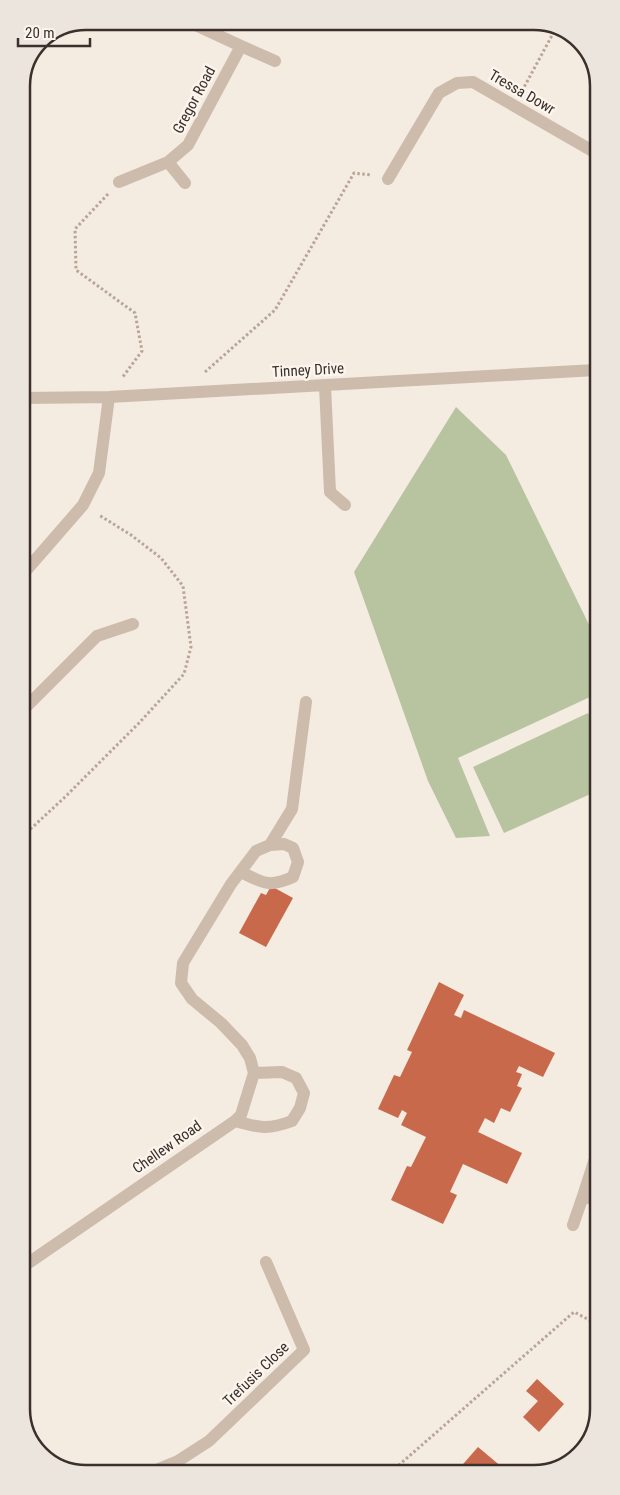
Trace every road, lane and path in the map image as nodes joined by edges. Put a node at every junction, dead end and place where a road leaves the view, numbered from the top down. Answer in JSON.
{"nodes":[{"id":1,"x":207,"y":30,"type":"edge"},
{"id":2,"x":553,"y":34,"type":"edge"},
{"id":3,"x":241,"y":46,"type":"junction"},
{"id":4,"x":275,"y":61,"type":"dead end"},
{"id":5,"x":514,"y":106,"type":"junction"},
{"id":6,"x":590,"y":150,"type":"edge"},
{"id":7,"x":168,"y":162,"type":"junction"},
{"id":8,"x":388,"y":179,"type":"joint"},
{"id":9,"x":119,"y":182,"type":"joint"},
{"id":10,"x":186,"y":183,"type":"dead end"},
{"id":11,"x":590,"y":370,"type":"edge"},
{"id":12,"x":326,"y":386,"type":"junction"},
{"id":13,"x":181,"y":393,"type":"junction"},
{"id":14,"x":108,"y":396,"type":"junction"},
{"id":15,"x":30,"y":398,"type":"edge"},
{"id":16,"x":83,"y":505,"type":"junction"},
{"id":17,"x":345,"y":505,"type":"dead end"},
{"id":18,"x":30,"y":565,"type":"edge"},
{"id":19,"x":133,"y":624,"type":"dead end"},
{"id":20,"x":306,"y":702,"type":"dead end"},
{"id":21,"x":30,"y":703,"type":"edge"},
{"id":22,"x":30,"y":830,"type":"edge"},
{"id":23,"x":270,"y":845,"type":"junction"},
{"id":24,"x":241,"y":872,"type":"junction"},
{"id":25,"x":254,"y":1073,"type":"junction"},
{"id":26,"x":235,"y":1121,"type":"junction"},
{"id":27,"x":590,"y":1175,"type":"edge"},
{"id":28,"x":583,"y":1196,"type":"junction"},
{"id":29,"x":590,"y":1198,"type":"edge"},
{"id":30,"x":573,"y":1225,"type":"dead end"},
{"id":31,"x":30,"y":1262,"type":"edge"},
{"id":32,"x":266,"y":1262,"type":"dead end"},
{"id":33,"x":590,"y":1321,"type":"edge"},
{"id":34,"x":169,"y":1465,"type":"edge"},
{"id":35,"x":399,"y":1465,"type":"edge"}],
"edges":[{"from":1,"to":3,"type":"street"},
{"from":2,"to":5,"type":"path"},
{"from":3,"to":4,"type":"street"},
{"from":3,"to":7,"type":"street","name":"Gregor Road"},
{"from":5,"to":6,"type":"street","name":"Tressa Dowr"},
{"from":5,"to":8,"type":"street","name":"Tressa Dowr"},
{"from":7,"to":9,"type":"street","name":"Gregor Road"},
{"from":7,"to":10,"type":"street"},
{"from":8,"to":13,"type":"path"},
{"from":9,"to":14,"type":"path"},
{"from":11,"to":12,"type":"street","name":"Tinney Drive"},
{"from":12,"to":13,"type":"street","name":"Tinney Drive"},
{"from":12,"to":17,"type":"street"},
{"from":13,"to":14,"type":"street","name":"Tinney Drive"},
{"from":14,"to":15,"type":"street","name":"Tinney Drive"},
{"from":14,"to":16,"type":"street"},
{"from":16,"to":18,"type":"street"},
{"from":16,"to":22,"type":"path"},
{"from":19,"to":21,"type":"street"},
{"from":20,"to":23,"type":"street"},
{"from":23,"to":24,"type":"street"},
{"from":23,"to":24,"type":"street"},
{"from":24,"to":25,"type":"street"},
{"from":25,"to":26,"type":"street","name":"Chellew Road"},
{"from":25,"to":26,"type":"street"},
{"from":26,"to":31,"type":"street","name":"Chellew Road"},
{"from":27,"to":28,"type":"street"},
{"from":28,"to":29,"type":"street"},
{"from":28,"to":30,"type":"street"},
{"from":32,"to":34,"type":"street","name":"Trefusis Close"},
{"from":33,"to":35,"type":"path"}]}
